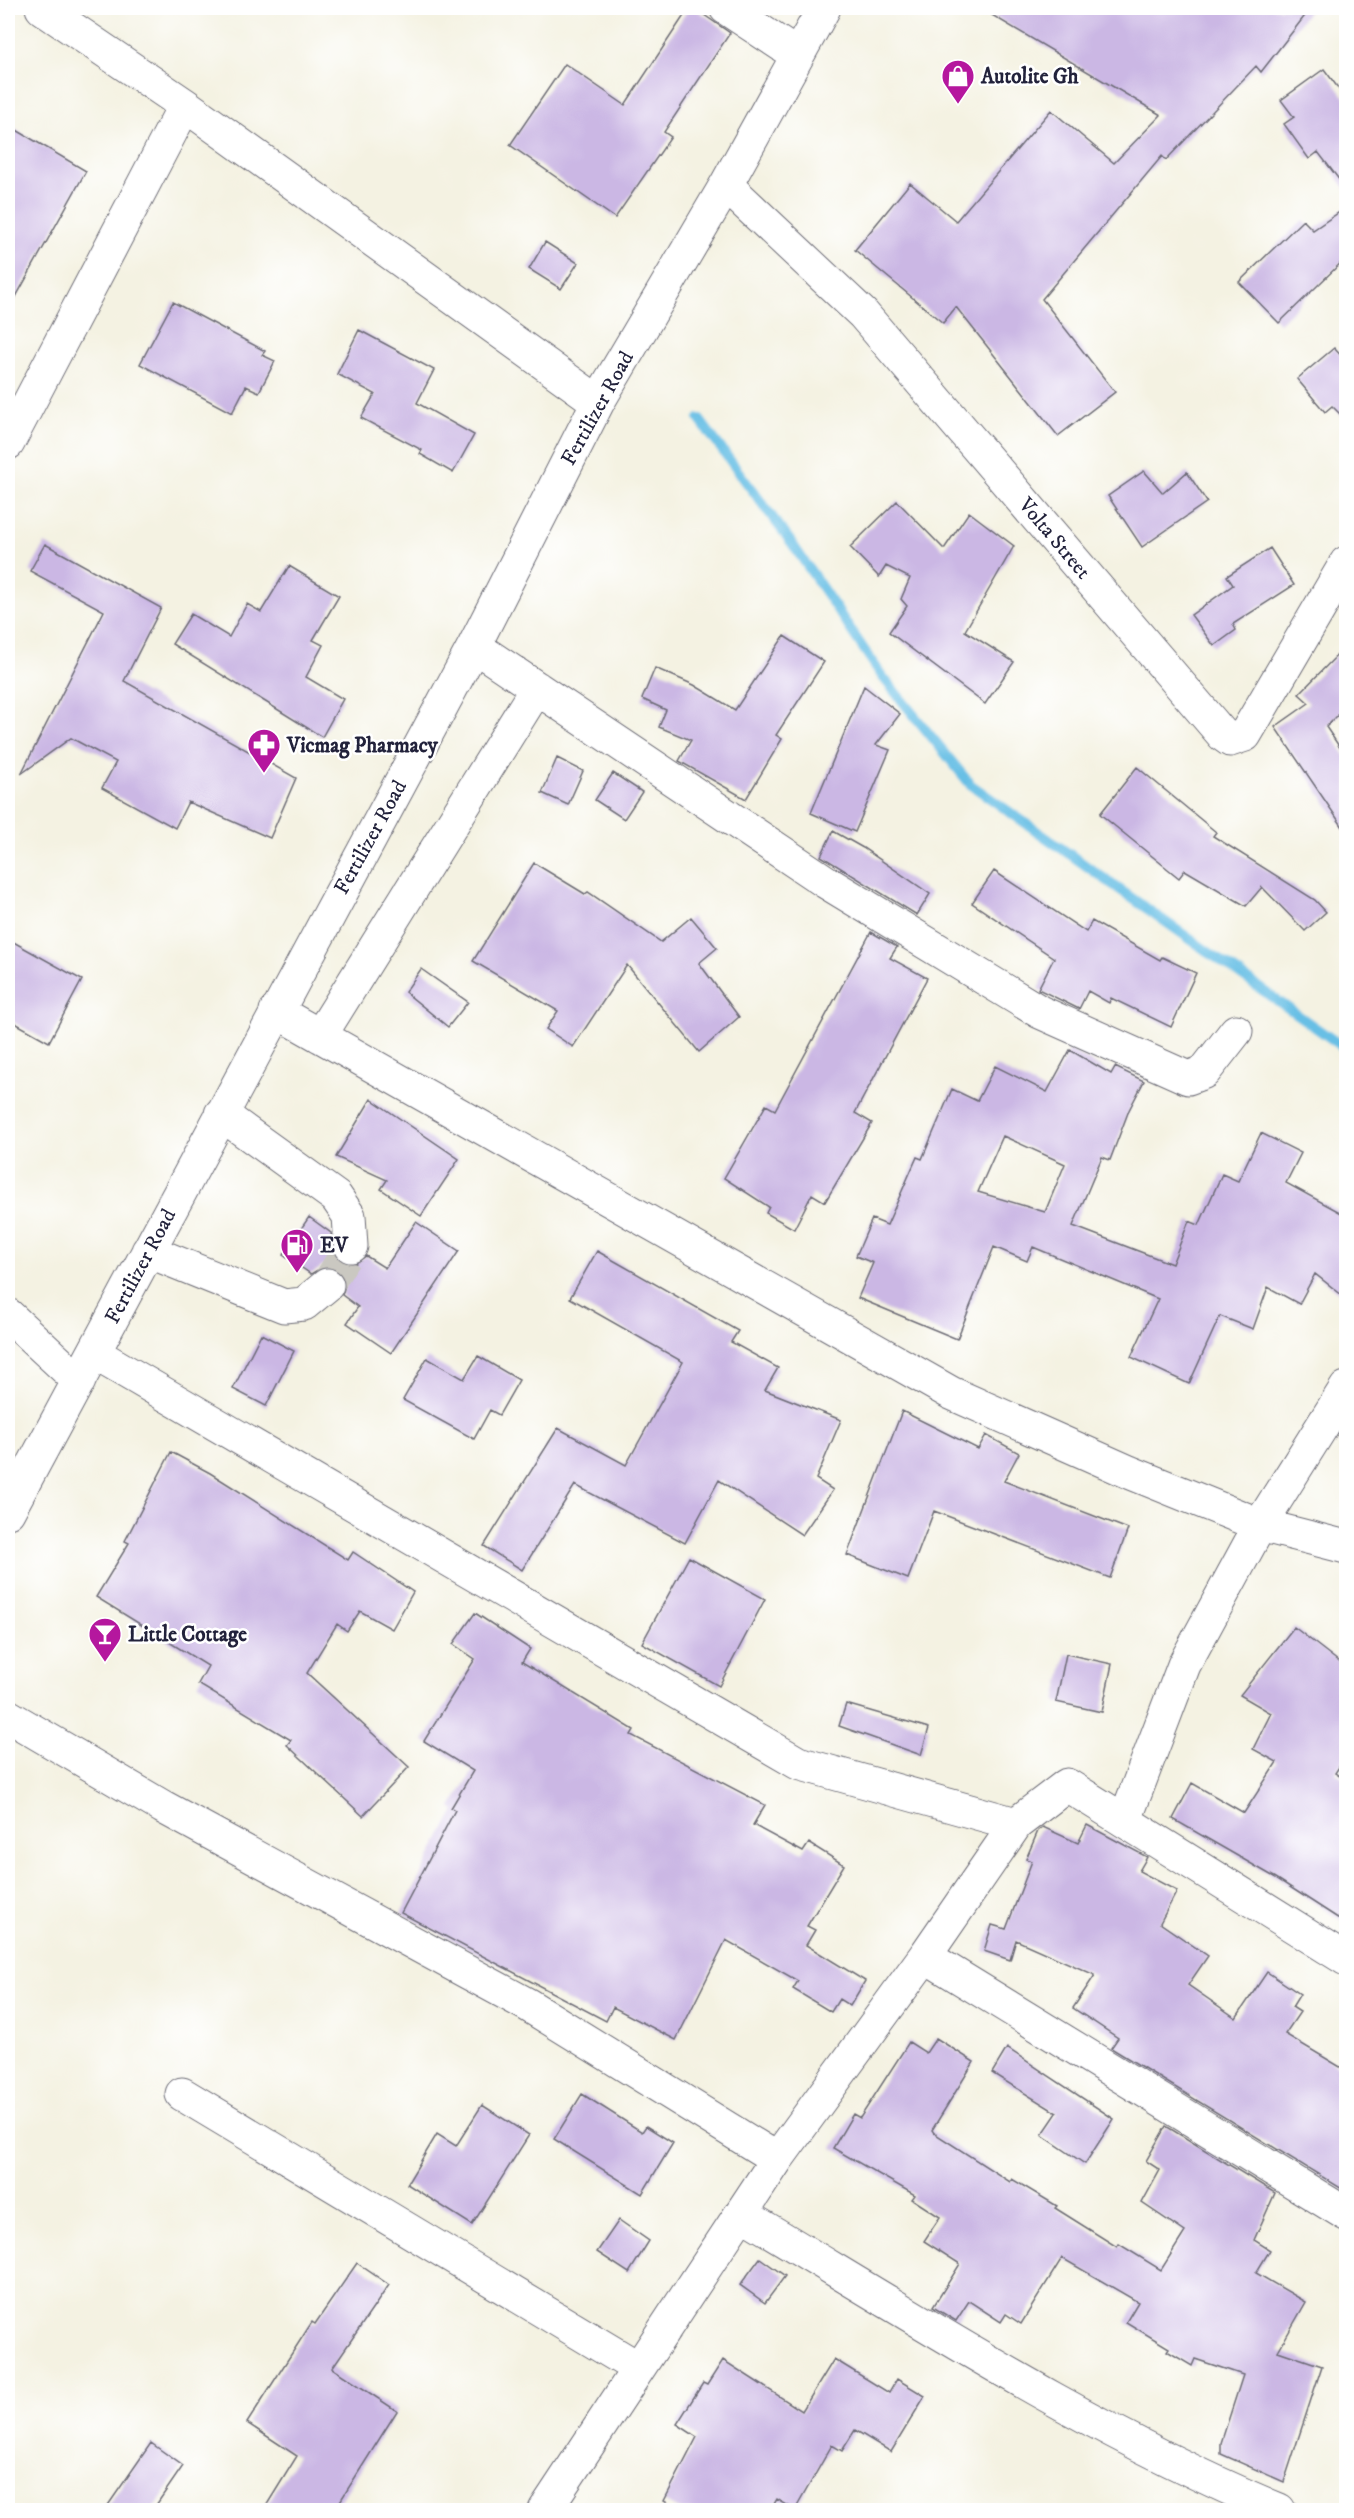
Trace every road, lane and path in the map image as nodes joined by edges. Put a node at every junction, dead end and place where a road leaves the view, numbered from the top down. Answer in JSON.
{"nodes":[{"id":1,"x":42,"y":8,"type":"edge"},
{"id":2,"x":726,"y":8,"type":"edge"},
{"id":3,"x":824,"y":8,"type":"edge"},
{"id":4,"x":797,"y":55,"type":"junction"},
{"id":5,"x":185,"y":105,"type":"junction"},
{"id":6,"x":726,"y":185,"type":"junction"},
{"id":7,"x":598,"y":402,"type":"junction"},
{"id":8,"x":8,"y":443,"type":"edge"},
{"id":9,"x":1347,"y":563,"type":"edge"},
{"id":10,"x":474,"y":646,"type":"junction"},
{"id":11,"x":537,"y":688,"type":"junction"},
{"id":12,"x":276,"y":1011,"type":"junction"},
{"id":13,"x":1236,"y":1031,"type":"dead end"},
{"id":14,"x":320,"y":1036,"type":"junction"},
{"id":15,"x":221,"y":1114,"type":"junction"},
{"id":16,"x":351,"y":1246,"type":"tunnel mouth"},
{"id":17,"x":148,"y":1251,"type":"junction"},
{"id":18,"x":327,"y":1285,"type":"tunnel mouth"},
{"id":19,"x":8,"y":1315,"type":"edge"},
{"id":20,"x":87,"y":1367,"type":"junction"},
{"id":21,"x":1347,"y":1388,"type":"edge"},
{"id":22,"x":8,"y":1512,"type":"edge"},
{"id":23,"x":1260,"y":1525,"type":"junction"},
{"id":24,"x":1347,"y":1547,"type":"edge"},
{"id":25,"x":8,"y":1716,"type":"edge"},
{"id":26,"x":1125,"y":1820,"type":"junction"},
{"id":27,"x":1016,"y":1824,"type":"junction"},
{"id":28,"x":925,"y":1956,"type":"junction"},
{"id":29,"x":1347,"y":1959,"type":"edge"},
{"id":30,"x":182,"y":2094,"type":"dead end"},
{"id":31,"x":777,"y":2159,"type":"junction"},
{"id":32,"x":742,"y":2214,"type":"junction"},
{"id":33,"x":1347,"y":2214,"type":"edge"},
{"id":34,"x":638,"y":2368,"type":"junction"},
{"id":35,"x":545,"y":2511,"type":"edge"},
{"id":36,"x":1279,"y":2511,"type":"edge"}],
"edges":[{"from":1,"to":5,"type":"street"},
{"from":2,"to":4,"type":"street"},
{"from":3,"to":4,"type":"street","name":"Fertilizer Road"},
{"from":4,"to":6,"type":"street","name":"Fertilizer Road"},
{"from":5,"to":7,"type":"street"},
{"from":5,"to":8,"type":"street"},
{"from":6,"to":7,"type":"street","name":"Fertilizer Road"},
{"from":6,"to":9,"type":"street","name":"Volta Street"},
{"from":7,"to":10,"type":"street","name":"Fertilizer Road"},
{"from":10,"to":11,"type":"street"},
{"from":10,"to":12,"type":"street","name":"Fertilizer Road"},
{"from":11,"to":13,"type":"street"},
{"from":11,"to":14,"type":"street"},
{"from":12,"to":14,"type":"street"},
{"from":12,"to":15,"type":"street","name":"Fertilizer Road"},
{"from":14,"to":23,"type":"street"},
{"from":15,"to":16,"type":"street"},
{"from":15,"to":17,"type":"street","name":"Fertilizer Road"},
{"from":17,"to":18,"type":"street"},
{"from":17,"to":20,"type":"street","name":"Fertilizer Road"},
{"from":19,"to":20,"type":"street"},
{"from":20,"to":22,"type":"street","name":"Fertilizer Road"},
{"from":20,"to":27,"type":"street"},
{"from":21,"to":23,"type":"street"},
{"from":23,"to":24,"type":"street"},
{"from":23,"to":26,"type":"street"},
{"from":25,"to":31,"type":"street"},
{"from":26,"to":27,"type":"street"},
{"from":26,"to":29,"type":"street"},
{"from":27,"to":28,"type":"street"},
{"from":28,"to":31,"type":"street"},
{"from":28,"to":33,"type":"street"},
{"from":30,"to":34,"type":"street"},
{"from":31,"to":32,"type":"street"},
{"from":32,"to":34,"type":"street"},
{"from":32,"to":36,"type":"street"},
{"from":34,"to":35,"type":"street"}]}
